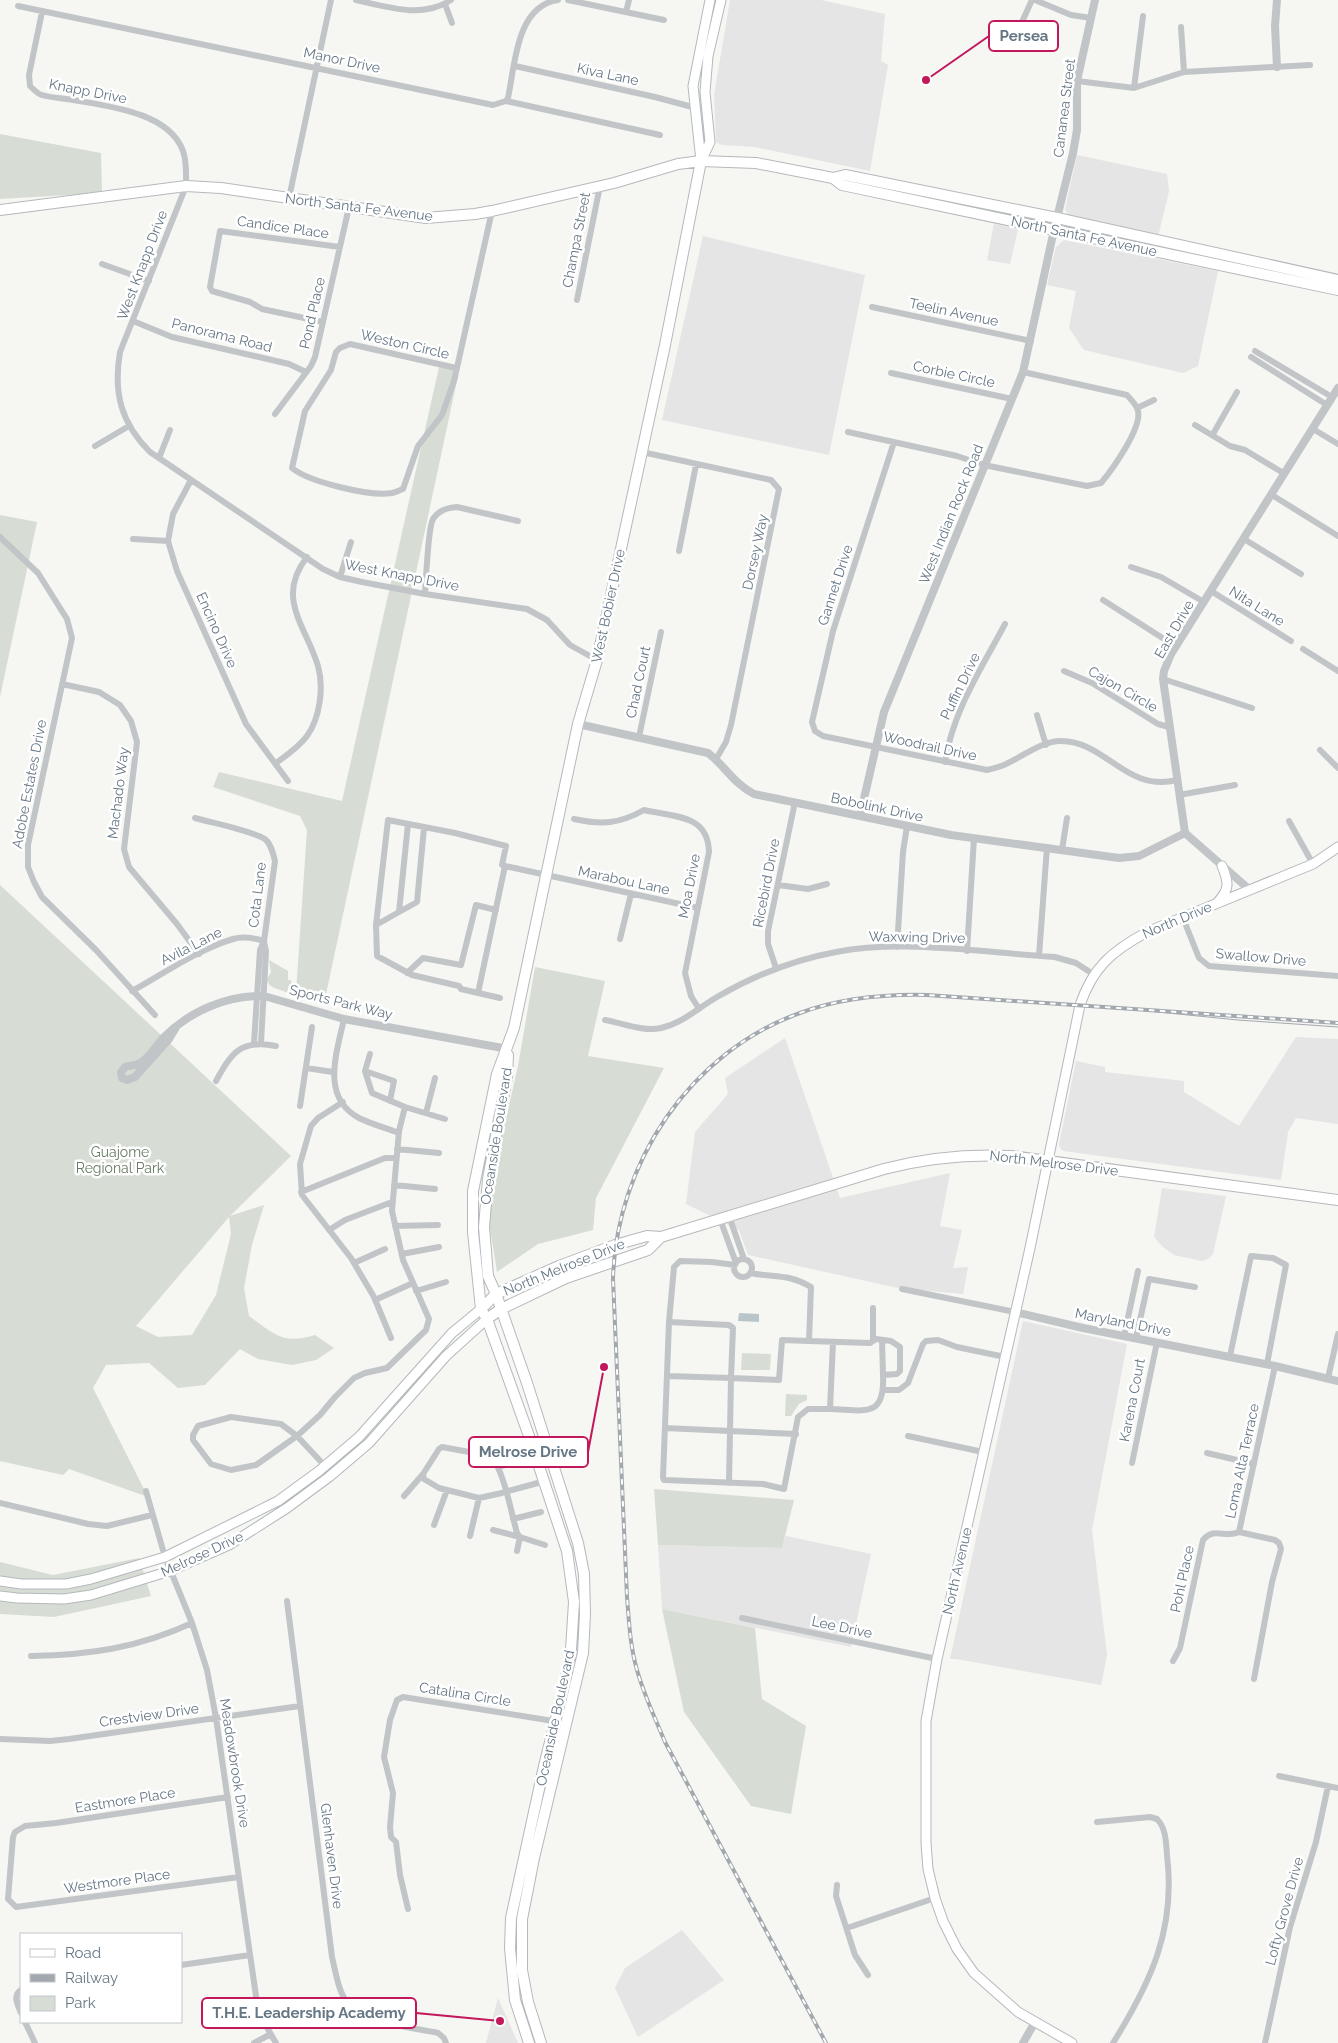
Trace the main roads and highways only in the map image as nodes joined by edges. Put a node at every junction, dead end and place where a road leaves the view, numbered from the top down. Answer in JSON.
{"nodes":[{"id":1,"x":710,"y":0,"type":"edge"},
{"id":2,"x":721,"y":0,"type":"edge"},
{"id":3,"x":701,"y":161,"type":"junction"},
{"id":4,"x":893,"y":191,"type":"junction"},
{"id":5,"x":970,"y":200,"type":"junction"},
{"id":6,"x":940,"y":205,"type":"junction"},
{"id":7,"x":0,"y":210,"type":"edge"},
{"id":8,"x":1338,"y":280,"type":"edge"},
{"id":9,"x":1338,"y":290,"type":"edge"},
{"id":10,"x":1338,"y":847,"type":"edge"},
{"id":11,"x":1222,"y":866,"type":"road end"},
{"id":12,"x":1216,"y":904,"type":"junction"},
{"id":13,"x":1072,"y":1046,"type":"joint"},
{"id":14,"x":508,"y":1049,"type":"junction"},
{"id":15,"x":1048,"y":1161,"type":"junction"},
{"id":16,"x":1338,"y":1200,"type":"edge"},
{"id":17,"x":660,"y":1237,"type":"junction"},
{"id":18,"x":496,"y":1294,"type":"junction"},
{"id":19,"x":481,"y":1309,"type":"junction"},
{"id":20,"x":501,"y":1309,"type":"junction"},
{"id":21,"x":487,"y":1319,"type":"junction"},
{"id":22,"x":529,"y":1436,"type":"junction"},
{"id":23,"x":560,"y":1486,"type":"junction"},
{"id":24,"x":0,"y":1581,"type":"edge"},
{"id":25,"x":0,"y":1596,"type":"edge"},
{"id":26,"x":561,"y":1722,"type":"junction"},
{"id":27,"x":511,"y":1915,"type":"junction"},
{"id":28,"x":522,"y":1962,"type":"junction"},
{"id":29,"x":529,"y":2043,"type":"edge"},
{"id":30,"x":540,"y":2043,"type":"edge"},
{"id":31,"x":1072,"y":2043,"type":"edge"}],
"edges":[{"from":1,"to":3,"type":"main road"},
{"from":2,"to":3,"type":"main road"},
{"from":3,"to":4,"type":"main road","name":"North Santa Fe Avenue"},
{"from":3,"to":7,"type":"main road","name":"North Santa Fe Avenue"},
{"from":3,"to":14,"type":"main road","name":"West Bobier Drive"},
{"from":4,"to":5,"type":"main road","name":"North Santa Fe Avenue"},
{"from":4,"to":6,"type":"main road","name":"North Santa Fe Avenue"},
{"from":5,"to":6,"type":"main road"},
{"from":5,"to":8,"type":"main road","name":"North Santa Fe Avenue"},
{"from":6,"to":9,"type":"main road","name":"North Santa Fe Avenue"},
{"from":10,"to":12,"type":"main road","name":"North Drive"},
{"from":11,"to":12,"type":"main road"},
{"from":12,"to":13,"type":"main road","name":"North Drive"},
{"from":13,"to":15,"type":"main road","name":"North Avenue"},
{"from":14,"to":18,"type":"main road","name":"Oceanside Boulevard"},
{"from":14,"to":19,"type":"main road","name":"Oceanside Boulevard"},
{"from":15,"to":16,"type":"main road","name":"North Melrose Drive"},
{"from":15,"to":17,"type":"main road","name":"North Melrose Drive"},
{"from":15,"to":31,"type":"main road","name":"North Avenue"},
{"from":17,"to":18,"type":"main road","name":"North Melrose Drive"},
{"from":17,"to":20,"type":"main road","name":"North Melrose Drive"},
{"from":18,"to":19,"type":"main road","name":"Melrose Drive"},
{"from":18,"to":20,"type":"main road","name":"Oceanside Boulevard"},
{"from":19,"to":21,"type":"main road","name":"Oceanside Boulevard"},
{"from":19,"to":24,"type":"main road","name":"Melrose Drive"},
{"from":20,"to":21,"type":"main road","name":"Melrose Drive"},
{"from":20,"to":23,"type":"main road","name":"Oceanside Boulevard"},
{"from":21,"to":22,"type":"main road","name":"Oceanside Boulevard"},
{"from":21,"to":25,"type":"main road","name":"Melrose Drive"},
{"from":22,"to":23,"type":"main road"},
{"from":22,"to":26,"type":"main road","name":"Oceanside Boulevard"},
{"from":23,"to":26,"type":"main road","name":"Oceanside Boulevard"},
{"from":26,"to":27,"type":"main road","name":"Oceanside Boulevard"},
{"from":26,"to":28,"type":"main road","name":"Oceanside Boulevard"},
{"from":27,"to":28,"type":"main road"},
{"from":27,"to":29,"type":"main road","name":"Oceanside Boulevard"},
{"from":28,"to":30,"type":"main road","name":"Oceanside Boulevard"}]}
